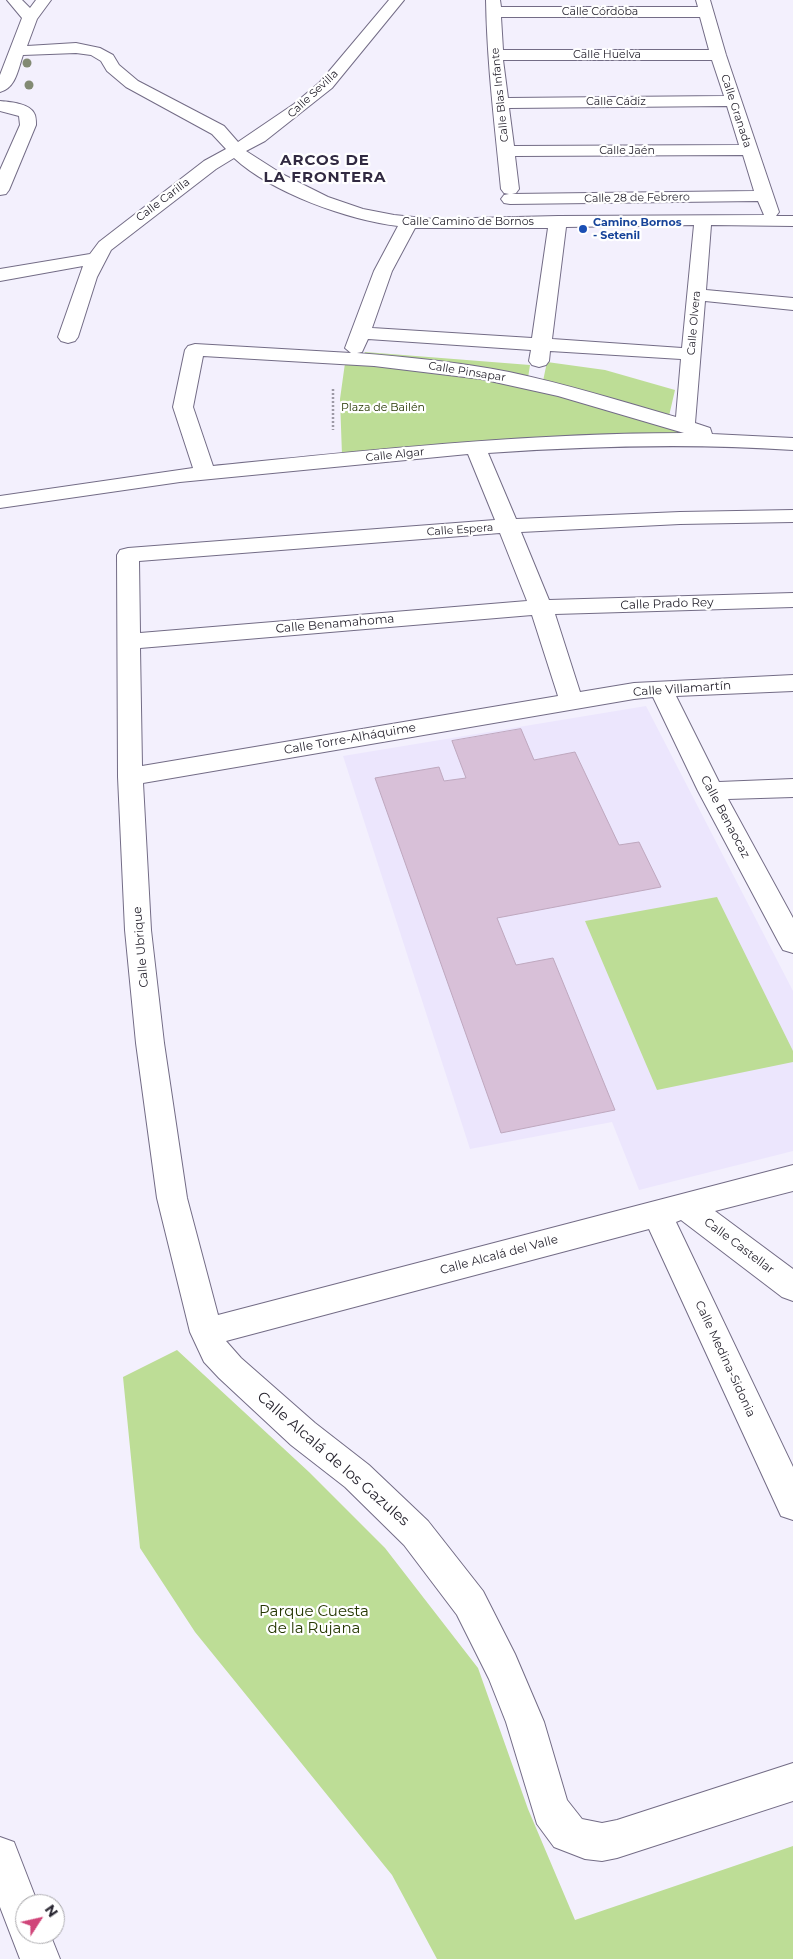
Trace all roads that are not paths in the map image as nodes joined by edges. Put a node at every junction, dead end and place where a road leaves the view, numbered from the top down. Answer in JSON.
{"nodes":[{"id":1,"x":14,"y":0,"type":"edge"},
{"id":2,"x":44,"y":0,"type":"edge"},
{"id":3,"x":397,"y":0,"type":"edge"},
{"id":4,"x":493,"y":6,"type":"edge"},
{"id":5,"x":705,"y":6,"type":"edge"},
{"id":6,"x":30,"y":18,"type":"junction"},
{"id":7,"x":16,"y":51,"type":"junction"},
{"id":8,"x":495,"y":55,"type":"junction"},
{"id":9,"x":718,"y":55,"type":"junction"},
{"id":10,"x":2,"y":85,"type":"edge"},
{"id":11,"x":733,"y":101,"type":"junction"},
{"id":12,"x":500,"y":103,"type":"junction"},
{"id":13,"x":0,"y":106,"type":"edge"},
{"id":14,"x":27,"y":114,"type":"junction"},
{"id":15,"x":236,"y":150,"type":"junction"},
{"id":16,"x":749,"y":150,"type":"junction"},
{"id":17,"x":505,"y":151,"type":"junction"},
{"id":18,"x":0,"y":190,"type":"edge"},
{"id":19,"x":510,"y":194,"type":"joint"},
{"id":20,"x":764,"y":196,"type":"junction"},
{"id":21,"x":702,"y":220,"type":"junction"},
{"id":22,"x":772,"y":220,"type":"junction"},
{"id":23,"x":558,"y":221,"type":"junction"},
{"id":24,"x":793,"y":221,"type":"edge"},
{"id":25,"x":409,"y":223,"type":"junction"},
{"id":26,"x":97,"y":258,"type":"junction"},
{"id":27,"x":0,"y":275,"type":"edge"},
{"id":28,"x":696,"y":295,"type":"junction"},
{"id":29,"x":793,"y":304,"type":"edge"},
{"id":30,"x":360,"y":332,"type":"junction"},
{"id":31,"x":68,"y":337,"type":"dead end"},
{"id":32,"x":541,"y":344,"type":"junction"},
{"id":33,"x":692,"y":354,"type":"junction"},
{"id":34,"x":344,"y":359,"type":"junction"},
{"id":35,"x":535,"y":384,"type":"junction"},
{"id":36,"x":685,"y":426,"type":"junction"},
{"id":37,"x":731,"y":440,"type":"junction"},
{"id":38,"x":793,"y":444,"type":"edge"},
{"id":39,"x":475,"y":447,"type":"junction"},
{"id":40,"x":205,"y":473,"type":"junction"},
{"id":41,"x":0,"y":502,"type":"edge"},
{"id":42,"x":793,"y":516,"type":"edge"},
{"id":43,"x":508,"y":526,"type":"junction"},
{"id":44,"x":128,"y":555,"type":"joint"},
{"id":45,"x":793,"y":600,"type":"edge"},
{"id":46,"x":541,"y":607,"type":"junction"},
{"id":47,"x":129,"y":641,"type":"junction"},
{"id":48,"x":793,"y":683,"type":"edge"},
{"id":49,"x":661,"y":689,"type":"junction"},
{"id":50,"x":571,"y":700,"type":"junction"},
{"id":51,"x":130,"y":777,"type":"junction"},
{"id":52,"x":793,"y":788,"type":"edge"},
{"id":53,"x":711,"y":791,"type":"junction"},
{"id":54,"x":793,"y":894,"type":"edge"},
{"id":55,"x":767,"y":895,"type":"junction"},
{"id":56,"x":793,"y":943,"type":"edge"},
{"id":57,"x":793,"y":1178,"type":"edge"},
{"id":58,"x":671,"y":1209,"type":"junction"},
{"id":59,"x":793,"y":1287,"type":"edge"},
{"id":60,"x":206,"y":1332,"type":"junction"},
{"id":61,"x":793,"y":1504,"type":"edge"},
{"id":62,"x":793,"y":1782,"type":"edge"},
{"id":63,"x":0,"y":1856,"type":"edge"},
{"id":64,"x":15,"y":1894,"type":"edge"},
{"id":65,"x":34,"y":1944,"type":"edge"},
{"id":66,"x":40,"y":1959,"type":"edge"}],
"edges":[{"from":1,"to":6,"type":"street"},
{"from":2,"to":6,"type":"street"},
{"from":3,"to":15,"type":"street","name":"Calle Sevilla"},
{"from":4,"to":5,"type":"street","name":"Calle Córdoba"},
{"from":4,"to":8,"type":"street","name":"Calle Blas Infante"},
{"from":5,"to":9,"type":"street","name":"Calle Granada"},
{"from":6,"to":7,"type":"street"},
{"from":7,"to":10,"type":"street"},
{"from":7,"to":15,"type":"street","name":"Calle Camino de Bornos"},
{"from":8,"to":9,"type":"street","name":"Calle Huelva"},
{"from":8,"to":12,"type":"street","name":"Calle Blas Infante"},
{"from":9,"to":11,"type":"street","name":"Calle Granada"},
{"from":10,"to":14,"type":"street"},
{"from":11,"to":12,"type":"street","name":"Calle Cádiz"},
{"from":11,"to":16,"type":"street","name":"Calle Granada"},
{"from":12,"to":17,"type":"street","name":"Calle Blas Infante"},
{"from":13,"to":14,"type":"street"},
{"from":14,"to":18,"type":"street"},
{"from":15,"to":25,"type":"street","name":"Calle Camino de Bornos"},
{"from":15,"to":26,"type":"street","name":"Calle Carilla"},
{"from":16,"to":17,"type":"street","name":"Calle Jaén"},
{"from":16,"to":20,"type":"street","name":"Calle Granada"},
{"from":17,"to":19,"type":"street","name":"Calle Blas Infante"},
{"from":19,"to":20,"type":"street","name":"Calle 28 de Febrero"},
{"from":20,"to":22,"type":"street","name":"Calle Granada"},
{"from":21,"to":22,"type":"street","name":"Calle Camino de Bornos"},
{"from":21,"to":23,"type":"street","name":"Calle Camino de Bornos"},
{"from":21,"to":28,"type":"street","name":"Calle Olvera"},
{"from":22,"to":24,"type":"street","name":"Calle Camino de Bornos"},
{"from":23,"to":25,"type":"street","name":"Calle Camino de Bornos"},
{"from":23,"to":32,"type":"street"},
{"from":25,"to":30,"type":"street"},
{"from":26,"to":27,"type":"street"},
{"from":26,"to":31,"type":"street","name":"Calle Carilla"},
{"from":28,"to":29,"type":"street"},
{"from":28,"to":33,"type":"street","name":"Calle Olvera"},
{"from":30,"to":32,"type":"street"},
{"from":30,"to":34,"type":"street"},
{"from":32,"to":33,"type":"street"},
{"from":32,"to":35,"type":"street"},
{"from":33,"to":36,"type":"street","name":"Calle Olvera"},
{"from":34,"to":35,"type":"street","name":"Calle Pinsapar"},
{"from":34,"to":40,"type":"street","name":"Calle Pinsapar"},
{"from":35,"to":36,"type":"street","name":"Calle Pinsapar"},
{"from":36,"to":37,"type":"street","name":"Calle Pinsapar"},
{"from":37,"to":38,"type":"street","name":"Calle Algar"},
{"from":37,"to":39,"type":"street","name":"Calle Algar"},
{"from":39,"to":40,"type":"street","name":"Calle Algar"},
{"from":39,"to":43,"type":"street"},
{"from":40,"to":41,"type":"street","name":"Calle Algar"},
{"from":42,"to":43,"type":"street","name":"Calle Espera"},
{"from":43,"to":44,"type":"street","name":"Calle Espera"},
{"from":43,"to":46,"type":"street"},
{"from":44,"to":47,"type":"street","name":"Calle Ubrique"},
{"from":45,"to":46,"type":"street","name":"Calle Prado Rey"},
{"from":46,"to":47,"type":"street","name":"Calle Benamahoma"},
{"from":46,"to":50,"type":"street"},
{"from":47,"to":51,"type":"street","name":"Calle Ubrique"},
{"from":48,"to":49,"type":"street","name":"Calle Villamartín"},
{"from":49,"to":50,"type":"street","name":"Calle Villamartín"},
{"from":49,"to":53,"type":"street","name":"Calle Benaocaz"},
{"from":50,"to":51,"type":"street","name":"Calle Torre-Alháquime"},
{"from":51,"to":60,"type":"street","name":"Calle Ubrique"},
{"from":52,"to":53,"type":"street"},
{"from":53,"to":55,"type":"street","name":"Calle Benaocaz"},
{"from":54,"to":55,"type":"street"},
{"from":55,"to":56,"type":"street","name":"Calle Benaocaz"},
{"from":57,"to":58,"type":"street","name":"Calle Alcalá del Valle"},
{"from":58,"to":59,"type":"street","name":"Calle Castellar"},
{"from":58,"to":60,"type":"street","name":"Calle Alcalá del Valle"},
{"from":58,"to":61,"type":"street","name":"Calle Medina-Sidonia"},
{"from":60,"to":62,"type":"street","name":"Calle Alcalá de los Gazules"},
{"from":63,"to":64,"type":"street"},
{"from":65,"to":66,"type":"street"}]}
